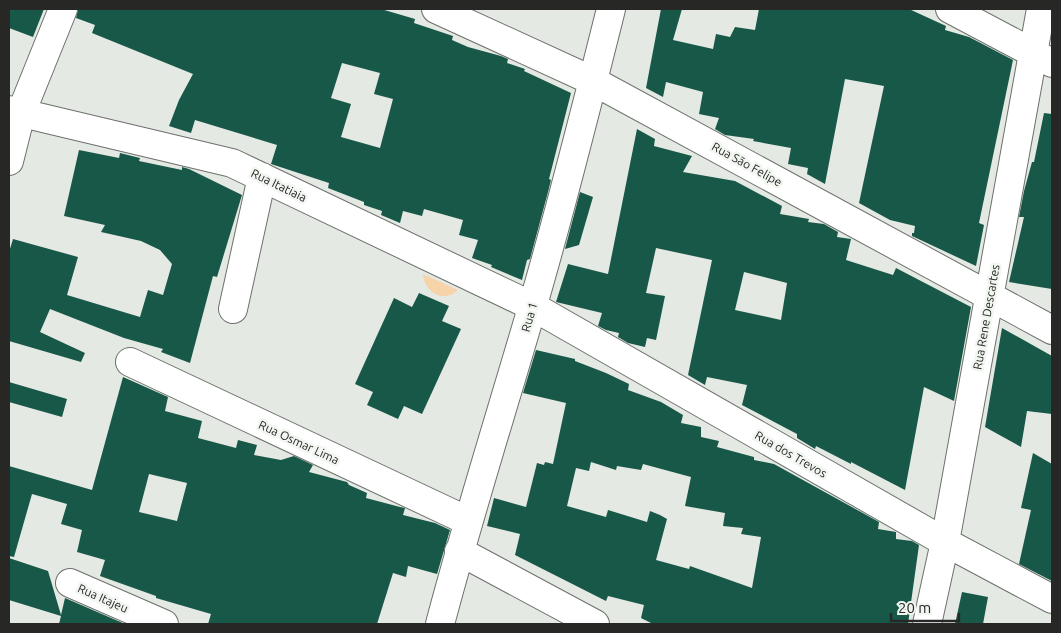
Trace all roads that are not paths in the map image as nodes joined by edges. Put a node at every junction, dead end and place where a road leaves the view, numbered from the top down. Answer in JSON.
{"nodes":[{"id":1,"x":63,"y":9,"type":"edge"},
{"id":2,"x":436,"y":9,"type":"edge"},
{"id":3,"x":611,"y":9,"type":"edge"},
{"id":4,"x":950,"y":9,"type":"edge"},
{"id":5,"x":1040,"y":9,"type":"edge"},
{"id":6,"x":1042,"y":58,"type":"edge"},
{"id":7,"x":593,"y":80,"type":"junction"},
{"id":8,"x":15,"y":111,"type":"edge"},
{"id":9,"x":9,"y":161,"type":"edge"},
{"id":10,"x":262,"y":177,"type":"junction"},
{"id":11,"x":990,"y":296,"type":"junction"},
{"id":12,"x":532,"y":306,"type":"junction"},
{"id":13,"x":233,"y":310,"type":"dead end"},
{"id":14,"x":1052,"y":330,"type":"edge"},
{"id":15,"x":130,"y":362,"type":"dead end"},
{"id":16,"x":468,"y":522,"type":"junction"},
{"id":17,"x":945,"y":542,"type":"junction"},
{"id":18,"x":459,"y":551,"type":"junction"},
{"id":19,"x":70,"y":583,"type":"dead end"},
{"id":20,"x":1052,"y":599,"type":"edge"},
{"id":21,"x":164,"y":624,"type":"edge"},
{"id":22,"x":440,"y":624,"type":"edge"},
{"id":23,"x":595,"y":624,"type":"edge"},
{"id":24,"x":927,"y":624,"type":"edge"}],
"edges":[{"from":1,"to":8,"type":"street"},
{"from":2,"to":7,"type":"street","name":"Rua São Felipe"},
{"from":3,"to":7,"type":"street","name":"Rua 1"},
{"from":4,"to":6,"type":"street"},
{"from":5,"to":6,"type":"street","name":"Rua Rene Descartes"},
{"from":6,"to":11,"type":"street","name":"Rua Rene Descartes"},
{"from":7,"to":11,"type":"street","name":"Rua São Felipe"},
{"from":7,"to":12,"type":"street","name":"Rua 1"},
{"from":8,"to":9,"type":"street"},
{"from":8,"to":10,"type":"street","name":"Rua Itatiaia"},
{"from":10,"to":12,"type":"street","name":"Rua Itatiaia"},
{"from":10,"to":13,"type":"street"},
{"from":11,"to":14,"type":"street","name":"Rua São Felipe"},
{"from":11,"to":17,"type":"street","name":"Rua Rene Descartes"},
{"from":12,"to":16,"type":"street","name":"Rua 1"},
{"from":12,"to":17,"type":"street","name":"Rua dos Trevos"},
{"from":15,"to":16,"type":"street","name":"Rua Osmar Lima"},
{"from":16,"to":18,"type":"street","name":"Rua 1"},
{"from":17,"to":20,"type":"street","name":"Rua dos Trevos"},
{"from":17,"to":24,"type":"street","name":"Rua Rene Descartes"},
{"from":18,"to":22,"type":"street","name":"Rua 1"},
{"from":18,"to":23,"type":"street"},
{"from":19,"to":21,"type":"street","name":"Rua Itajeu"}]}
